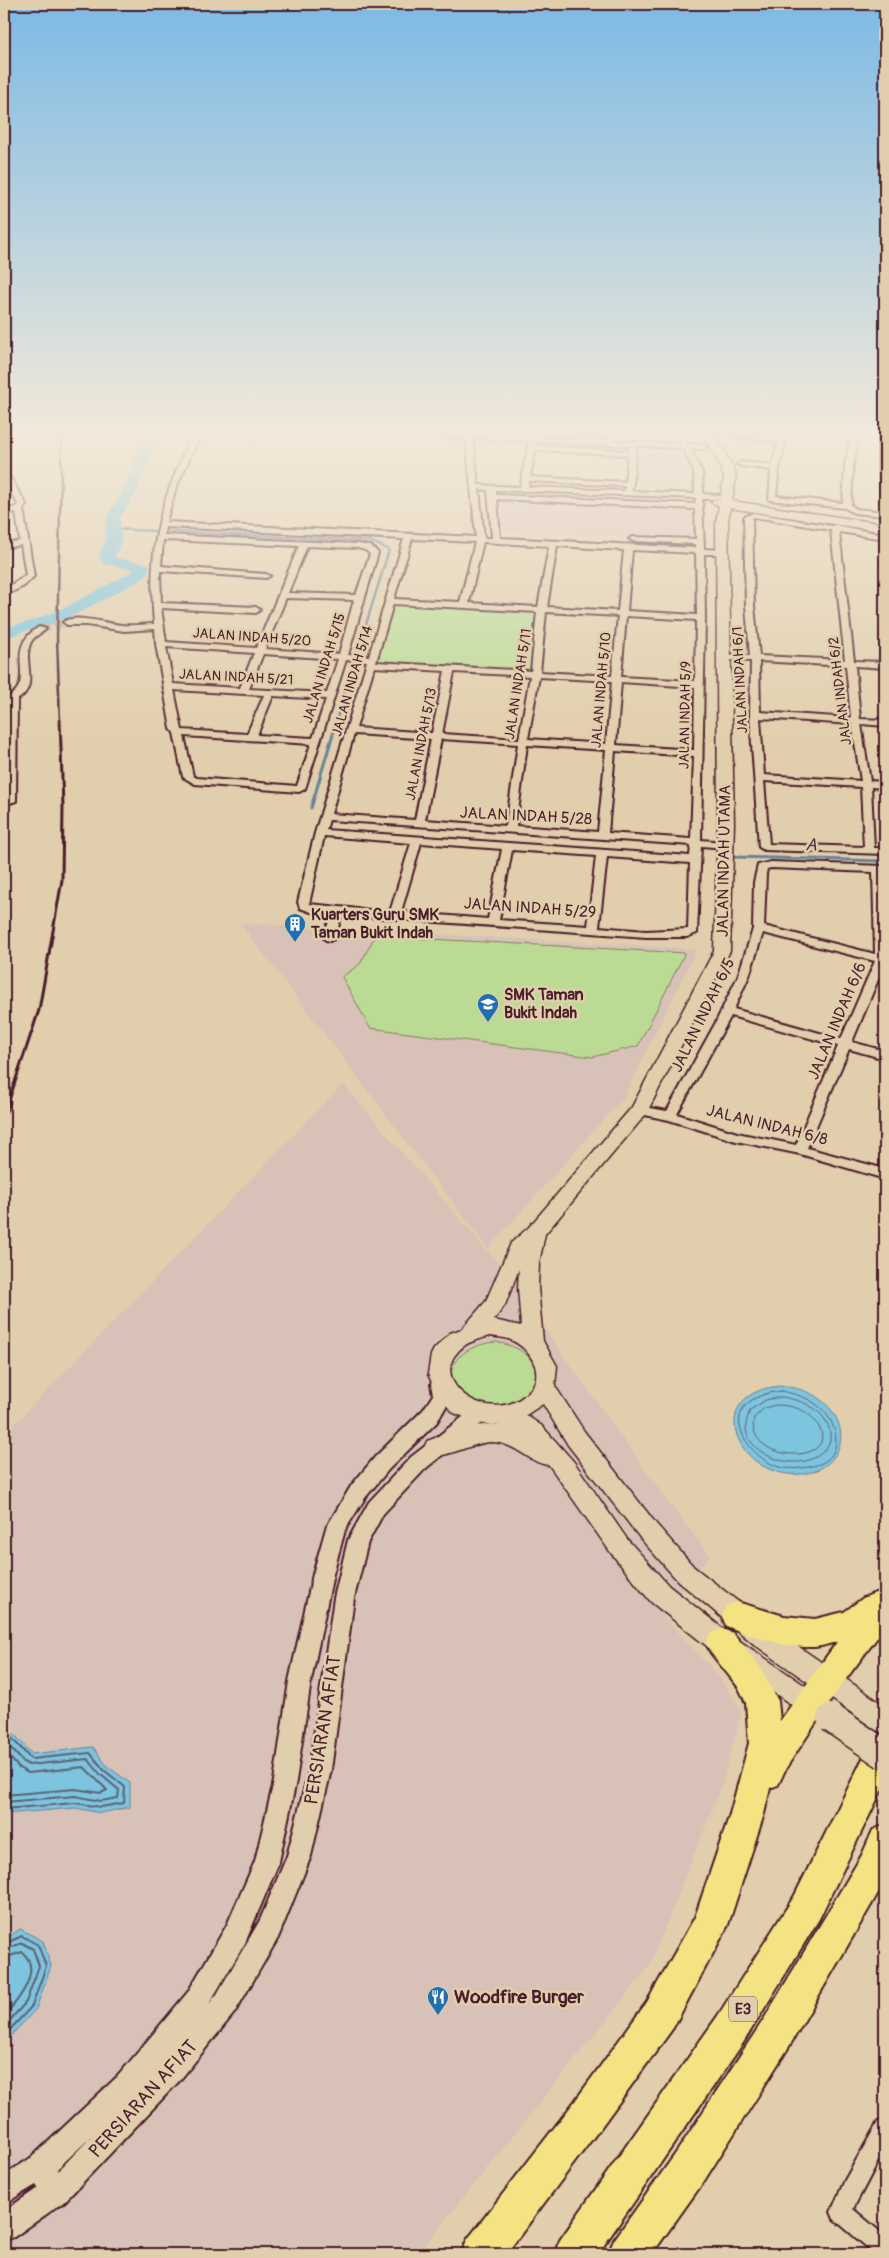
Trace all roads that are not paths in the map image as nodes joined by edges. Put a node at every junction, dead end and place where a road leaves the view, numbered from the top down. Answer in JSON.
{"nodes":[{"id":1,"x":24,"y":534,"type":"edge"},
{"id":2,"x":376,"y":534,"type":"edge"},
{"id":3,"x":479,"y":534,"type":"edge"},
{"id":4,"x":700,"y":534,"type":"edge"},
{"id":5,"x":722,"y":534,"type":"edge"},
{"id":6,"x":748,"y":534,"type":"edge"},
{"id":7,"x":836,"y":534,"type":"edge"},
{"id":8,"x":872,"y":534,"type":"edge"},
{"id":9,"x":409,"y":536,"type":"junction"},
{"id":10,"x":160,"y":537,"type":"joint"},
{"id":11,"x":496,"y":537,"type":"junction"},
{"id":12,"x":885,"y":537,"type":"edge"},
{"id":13,"x":480,"y":540,"type":"junction"},
{"id":14,"x":25,"y":542,"type":"junction"},
{"id":15,"x":304,"y":542,"type":"junction"},
{"id":16,"x":598,"y":542,"type":"junction"},
{"id":17,"x":554,"y":544,"type":"junction"},
{"id":18,"x":4,"y":546,"type":"edge"},
{"id":19,"x":700,"y":546,"type":"junction"},
{"id":20,"x":628,"y":547,"type":"junction"},
{"id":21,"x":722,"y":552,"type":"junction"},
{"id":22,"x":157,"y":568,"type":"junction"},
{"id":23,"x":266,"y":576,"type":"dead end"},
{"id":24,"x":4,"y":593,"type":"edge"},
{"id":25,"x":284,"y":594,"type":"junction"},
{"id":26,"x":359,"y":598,"type":"junction"},
{"id":27,"x":390,"y":601,"type":"junction"},
{"id":28,"x":157,"y":605,"type":"junction"},
{"id":29,"x":464,"y":605,"type":"junction"},
{"id":30,"x":542,"y":609,"type":"junction"},
{"id":31,"x":256,"y":610,"type":"dead end"},
{"id":32,"x":622,"y":613,"type":"junction"},
{"id":33,"x":700,"y":618,"type":"junction"},
{"id":34,"x":67,"y":622,"type":"tunnel mouth"},
{"id":35,"x":159,"y":626,"type":"junction"},
{"id":36,"x":42,"y":629,"type":"tunnel mouth"},
{"id":37,"x":160,"y":644,"type":"junction"},
{"id":38,"x":259,"y":650,"type":"junction"},
{"id":39,"x":343,"y":657,"type":"junction"},
{"id":40,"x":724,"y":657,"type":"junction"},
{"id":41,"x":755,"y":658,"type":"junction"},
{"id":42,"x":372,"y":661,"type":"junction"},
{"id":43,"x":850,"y":663,"type":"junction"},
{"id":44,"x":885,"y":665,"type":"edge"},
{"id":45,"x":450,"y":669,"type":"junction"},
{"id":46,"x":535,"y":674,"type":"junction"},
{"id":47,"x":616,"y":678,"type":"junction"},
{"id":48,"x":699,"y":684,"type":"junction"},
{"id":49,"x":169,"y":687,"type":"junction"},
{"id":50,"x":243,"y":691,"type":"junction"},
{"id":51,"x":269,"y":693,"type":"junction"},
{"id":52,"x":330,"y":696,"type":"junction"},
{"id":53,"x":8,"y":702,"type":"edge"},
{"id":54,"x":755,"y":715,"type":"junction"},
{"id":55,"x":856,"y":722,"type":"junction"},
{"id":56,"x":885,"y":723,"type":"edge"},
{"id":57,"x":352,"y":732,"type":"junction"},
{"id":58,"x":179,"y":733,"type":"junction"},
{"id":59,"x":251,"y":737,"type":"junction"},
{"id":60,"x":437,"y":737,"type":"junction"},
{"id":61,"x":316,"y":741,"type":"junction"},
{"id":62,"x":522,"y":742,"type":"junction"},
{"id":63,"x":610,"y":748,"type":"junction"},
{"id":64,"x":8,"y":750,"type":"edge"},
{"id":65,"x":699,"y":753,"type":"junction"},
{"id":66,"x":760,"y":778,"type":"junction"},
{"id":67,"x":866,"y":784,"type":"junction"},
{"id":68,"x":885,"y":785,"type":"edge"},
{"id":69,"x":8,"y":802,"type":"edge"},
{"id":70,"x":325,"y":818,"type":"junction"},
{"id":71,"x":419,"y":824,"type":"junction"},
{"id":72,"x":511,"y":828,"type":"junction"},
{"id":73,"x":320,"y":833,"type":"junction"},
{"id":74,"x":603,"y":835,"type":"junction"},
{"id":75,"x":417,"y":840,"type":"junction"},
{"id":76,"x":695,"y":842,"type":"junction"},
{"id":77,"x":726,"y":845,"type":"junction"},
{"id":78,"x":508,"y":846,"type":"junction"},
{"id":79,"x":869,"y":851,"type":"junction"},
{"id":80,"x":885,"y":852,"type":"edge"},
{"id":81,"x":602,"y":853,"type":"junction"},
{"id":82,"x":696,"y":860,"type":"junction"},
{"id":83,"x":882,"y":869,"type":"edge"},
{"id":84,"x":304,"y":906,"type":"joint"},
{"id":85,"x":337,"y":910,"type":"junction"},
{"id":86,"x":395,"y":914,"type":"junction"},
{"id":87,"x":493,"y":922,"type":"junction"},
{"id":88,"x":758,"y":928,"type":"junction"},
{"id":89,"x":593,"y":930,"type":"junction"},
{"id":90,"x":693,"y":931,"type":"joint"},
{"id":91,"x":330,"y":938,"type":"dead end"},
{"id":92,"x":883,"y":960,"type":"edge"},
{"id":93,"x":726,"y":1011,"type":"junction"},
{"id":94,"x":845,"y":1044,"type":"junction"},
{"id":95,"x":885,"y":1055,"type":"edge"},
{"id":96,"x":640,"y":1110,"type":"junction"},
{"id":97,"x":670,"y":1116,"type":"junction"},
{"id":98,"x":800,"y":1150,"type":"junction"},
{"id":99,"x":885,"y":1174,"type":"edge"},
{"id":100,"x":536,"y":1232,"type":"junction"},
{"id":101,"x":471,"y":1331,"type":"junction"},
{"id":102,"x":534,"y":1343,"type":"junction"},
{"id":103,"x":440,"y":1384,"type":"junction"},
{"id":104,"x":544,"y":1387,"type":"junction"},
{"id":105,"x":488,"y":1415,"type":"junction"},
{"id":106,"x":435,"y":1448,"type":"junction"},
{"id":107,"x":566,"y":1470,"type":"junction"},
{"id":108,"x":345,"y":1514,"type":"junction"},
{"id":109,"x":366,"y":1525,"type":"junction"},
{"id":110,"x":885,"y":1601,"type":"edge"},
{"id":111,"x":729,"y":1629,"type":"junction"},
{"id":112,"x":829,"y":1700,"type":"junction"},
{"id":113,"x":885,"y":1721,"type":"edge"},
{"id":114,"x":885,"y":1749,"type":"edge"},
{"id":115,"x":885,"y":1755,"type":"edge"},
{"id":116,"x":747,"y":1814,"type":"junction"},
{"id":117,"x":885,"y":1842,"type":"edge"},
{"id":118,"x":885,"y":2129,"type":"edge"},
{"id":119,"x":40,"y":2167,"type":"junction"},
{"id":120,"x":4,"y":2191,"type":"edge"},
{"id":121,"x":56,"y":2192,"type":"junction"},
{"id":122,"x":4,"y":2227,"type":"edge"},
{"id":123,"x":885,"y":2249,"type":"edge"},
{"id":124,"x":481,"y":2254,"type":"edge"},
{"id":125,"x":574,"y":2254,"type":"edge"},
{"id":126,"x":628,"y":2254,"type":"edge"}],
"edges":[{"from":1,"to":14,"type":"street"},
{"from":2,"to":9,"type":"street"},
{"from":3,"to":13,"type":"street"},
{"from":4,"to":19,"type":"street","name":"JALAN INDAH 5/9"},
{"from":5,"to":21,"type":"main road","name":"JALAN INDAH UTAMA"},
{"from":6,"to":41,"type":"street","name":"JALAN INDAH 6/1"},
{"from":7,"to":43,"type":"street","name":"JALAN INDAH 6/2"},
{"from":8,"to":12,"type":"street"},
{"from":9,"to":13,"type":"street"},
{"from":9,"to":27,"type":"street","name":"JALAN INDAH 5/14"},
{"from":10,"to":15,"type":"street"},
{"from":10,"to":22,"type":"street"},
{"from":11,"to":13,"type":"street"},
{"from":11,"to":16,"type":"street"},
{"from":11,"to":17,"type":"street"},
{"from":13,"to":29,"type":"street"},
{"from":14,"to":18,"type":"street"},
{"from":14,"to":24,"type":"street"},
{"from":15,"to":25,"type":"street"},
{"from":15,"to":26,"type":"street","name":"JALAN INDAH 5/15"},
{"from":16,"to":17,"type":"street"},
{"from":16,"to":19,"type":"street"},
{"from":16,"to":20,"type":"street"},
{"from":17,"to":30,"type":"street","name":"JALAN INDAH 5/11"},
{"from":19,"to":20,"type":"street"},
{"from":19,"to":21,"type":"street"},
{"from":19,"to":33,"type":"street","name":"JALAN INDAH 5/9"},
{"from":20,"to":32,"type":"street","name":"JALAN INDAH 5/10"},
{"from":21,"to":40,"type":"main road","name":"JALAN INDAH UTAMA"},
{"from":22,"to":23,"type":"street"},
{"from":22,"to":28,"type":"street"},
{"from":25,"to":26,"type":"street"},
{"from":25,"to":38,"type":"street"},
{"from":26,"to":39,"type":"street","name":"JALAN INDAH 5/15"},
{"from":27,"to":29,"type":"street"},
{"from":27,"to":42,"type":"street","name":"JALAN INDAH 5/14"},
{"from":28,"to":31,"type":"street"},
{"from":28,"to":35,"type":"street"},
{"from":29,"to":30,"type":"street"},
{"from":30,"to":32,"type":"street"},
{"from":30,"to":46,"type":"street","name":"JALAN INDAH 5/11"},
{"from":32,"to":33,"type":"street"},
{"from":32,"to":47,"type":"street","name":"JALAN INDAH 5/10"},
{"from":33,"to":48,"type":"street","name":"JALAN INDAH 5/9"},
{"from":34,"to":35,"type":"street"},
{"from":35,"to":37,"type":"street"},
{"from":36,"to":53,"type":"street"},
{"from":37,"to":38,"type":"street","name":"JALAN INDAH 5/20"},
{"from":37,"to":49,"type":"street"},
{"from":38,"to":39,"type":"street","name":"JALAN INDAH 5/20"},
{"from":38,"to":50,"type":"street"},
{"from":39,"to":42,"type":"street","name":"JALAN INDAH 5/20"},
{"from":39,"to":52,"type":"street","name":"JALAN INDAH 5/15"},
{"from":40,"to":41,"type":"street"},
{"from":40,"to":77,"type":"main road","name":"JALAN INDAH UTAMA"},
{"from":41,"to":43,"type":"street"},
{"from":41,"to":54,"type":"street","name":"JALAN INDAH 6/1"},
{"from":42,"to":45,"type":"street","name":"JALAN INDAH 5/20"},
{"from":42,"to":57,"type":"street","name":"JALAN INDAH 5/14"},
{"from":43,"to":44,"type":"street"},
{"from":43,"to":55,"type":"street","name":"JALAN INDAH 6/2"},
{"from":45,"to":46,"type":"street","name":"JALAN INDAH 5/20"},
{"from":45,"to":60,"type":"street","name":"JALAN INDAH 5/13"},
{"from":46,"to":47,"type":"street","name":"JALAN INDAH 5/20"},
{"from":46,"to":62,"type":"street","name":"JALAN INDAH 5/11"},
{"from":47,"to":48,"type":"street","name":"JALAN INDAH 5/20"},
{"from":47,"to":63,"type":"street","name":"JALAN INDAH 5/10"},
{"from":48,"to":65,"type":"street","name":"JALAN INDAH 5/9"},
{"from":49,"to":50,"type":"street","name":"JALAN INDAH 5/21"},
{"from":49,"to":58,"type":"street"},
{"from":50,"to":51,"type":"street","name":"JALAN INDAH 5/21"},
{"from":51,"to":52,"type":"street","name":"JALAN INDAH 5/21"},
{"from":51,"to":59,"type":"street"},
{"from":52,"to":61,"type":"street","name":"JALAN INDAH 5/15"},
{"from":53,"to":64,"type":"street"},
{"from":54,"to":55,"type":"street"},
{"from":54,"to":66,"type":"street","name":"JALAN INDAH 6/1"},
{"from":55,"to":56,"type":"street"},
{"from":55,"to":67,"type":"street","name":"JALAN INDAH 6/2"},
{"from":57,"to":60,"type":"street"},
{"from":57,"to":70,"type":"street","name":"JALAN INDAH 5/14"},
{"from":58,"to":59,"type":"street"},
{"from":58,"to":61,"type":"street","name":"JALAN INDAH 5/15"},
{"from":59,"to":61,"type":"street"},
{"from":60,"to":62,"type":"street"},
{"from":60,"to":71,"type":"street","name":"JALAN INDAH 5/13"},
{"from":62,"to":63,"type":"street"},
{"from":62,"to":72,"type":"street","name":"JALAN INDAH 5/11"},
{"from":63,"to":65,"type":"street"},
{"from":63,"to":74,"type":"street","name":"JALAN INDAH 5/10"},
{"from":64,"to":69,"type":"street"},
{"from":65,"to":76,"type":"street","name":"JALAN INDAH 5/9"},
{"from":66,"to":67,"type":"street"},
{"from":66,"to":79,"type":"street","name":"JALAN INDAH 6/1"},
{"from":67,"to":68,"type":"street"},
{"from":67,"to":79,"type":"street","name":"JALAN INDAH 6/2"},
{"from":70,"to":71,"type":"street","name":"JALAN INDAH 5/28"},
{"from":70,"to":73,"type":"street","name":"JALAN INDAH 5/14"},
{"from":71,"to":72,"type":"street","name":"JALAN INDAH 5/28"},
{"from":72,"to":74,"type":"street","name":"JALAN INDAH 5/28"},
{"from":73,"to":75,"type":"street"},
{"from":73,"to":84,"type":"street","name":"JALAN INDAH 5/14"},
{"from":74,"to":76,"type":"street","name":"JALAN INDAH 5/28"},
{"from":75,"to":78,"type":"street"},
{"from":75,"to":86,"type":"street"},
{"from":76,"to":77,"type":"street","name":"JALAN INDAH 5/28"},
{"from":76,"to":82,"type":"street","name":"JALAN INDAH 5/9"},
{"from":77,"to":96,"type":"main road","name":"JALAN INDAH UTAMA"},
{"from":78,"to":81,"type":"street"},
{"from":78,"to":87,"type":"street"},
{"from":79,"to":80,"type":"street"},
{"from":81,"to":82,"type":"street"},
{"from":81,"to":89,"type":"street"},
{"from":82,"to":90,"type":"street","name":"JALAN INDAH 5/9"},
{"from":83,"to":88,"type":"street","name":"JALAN INDAH 6/5"},
{"from":83,"to":92,"type":"street","name":"JALAN INDAH 6/6"},
{"from":84,"to":85,"type":"street","name":"JALAN INDAH 5/29"},
{"from":85,"to":86,"type":"street","name":"JALAN INDAH 5/29"},
{"from":85,"to":91,"type":"street"},
{"from":86,"to":87,"type":"street","name":"JALAN INDAH 5/29"},
{"from":87,"to":89,"type":"street","name":"JALAN INDAH 5/29"},
{"from":88,"to":92,"type":"street"},
{"from":88,"to":93,"type":"street","name":"JALAN INDAH 6/5"},
{"from":89,"to":90,"type":"street","name":"JALAN INDAH 5/29"},
{"from":92,"to":94,"type":"street","name":"JALAN INDAH 6/6"},
{"from":93,"to":94,"type":"street"},
{"from":93,"to":97,"type":"street","name":"JALAN INDAH 6/5"},
{"from":94,"to":95,"type":"street"},
{"from":94,"to":98,"type":"street","name":"JALAN INDAH 6/6"},
{"from":96,"to":97,"type":"street","name":"JALAN INDAH 6/8"},
{"from":96,"to":100,"type":"main road","name":"JALAN INDAH UTAMA"},
{"from":97,"to":98,"type":"street","name":"JALAN INDAH 6/8"},
{"from":98,"to":99,"type":"street","name":"JALAN INDAH 6/8"},
{"from":100,"to":101,"type":"main road"},
{"from":100,"to":102,"type":"main road"},
{"from":101,"to":102,"type":"main road"},
{"from":101,"to":103,"type":"main road"},
{"from":102,"to":104,"type":"main road"},
{"from":103,"to":105,"type":"main road"},
{"from":103,"to":108,"type":"street","name":"PERSIARAN AFIAT"},
{"from":104,"to":105,"type":"main road"},
{"from":104,"to":111,"type":"main road"},
{"from":105,"to":106,"type":"street","name":"PERSIARAN AFIAT"},
{"from":105,"to":107,"type":"main road"},
{"from":106,"to":107,"type":"main road"},
{"from":106,"to":109,"type":"street","name":"PERSIARAN AFIAT"},
{"from":107,"to":111,"type":"main road"},
{"from":108,"to":109,"type":"street"},
{"from":108,"to":119,"type":"street","name":"PERSIARAN AFIAT"},
{"from":109,"to":121,"type":"street","name":"PERSIARAN AFIAT"},
{"from":110,"to":111,"type":"highway"},
{"from":110,"to":112,"type":"highway"},
{"from":111,"to":112,"type":"main road"},
{"from":111,"to":116,"type":"highway"},
{"from":112,"to":113,"type":"main road"},
{"from":112,"to":115,"type":"main road","bridge":true},
{"from":112,"to":116,"type":"highway"},
{"from":114,"to":125,"type":"highway","number":"E3"},
{"from":116,"to":124,"type":"highway"},
{"from":117,"to":126,"type":"highway","number":"E3"},
{"from":118,"to":123,"type":"street"},
{"from":119,"to":120,"type":"street","name":"PERSIARAN AFIAT"},
{"from":119,"to":121,"type":"street"},
{"from":121,"to":122,"type":"street","name":"PERSIARAN AFIAT"}]}
